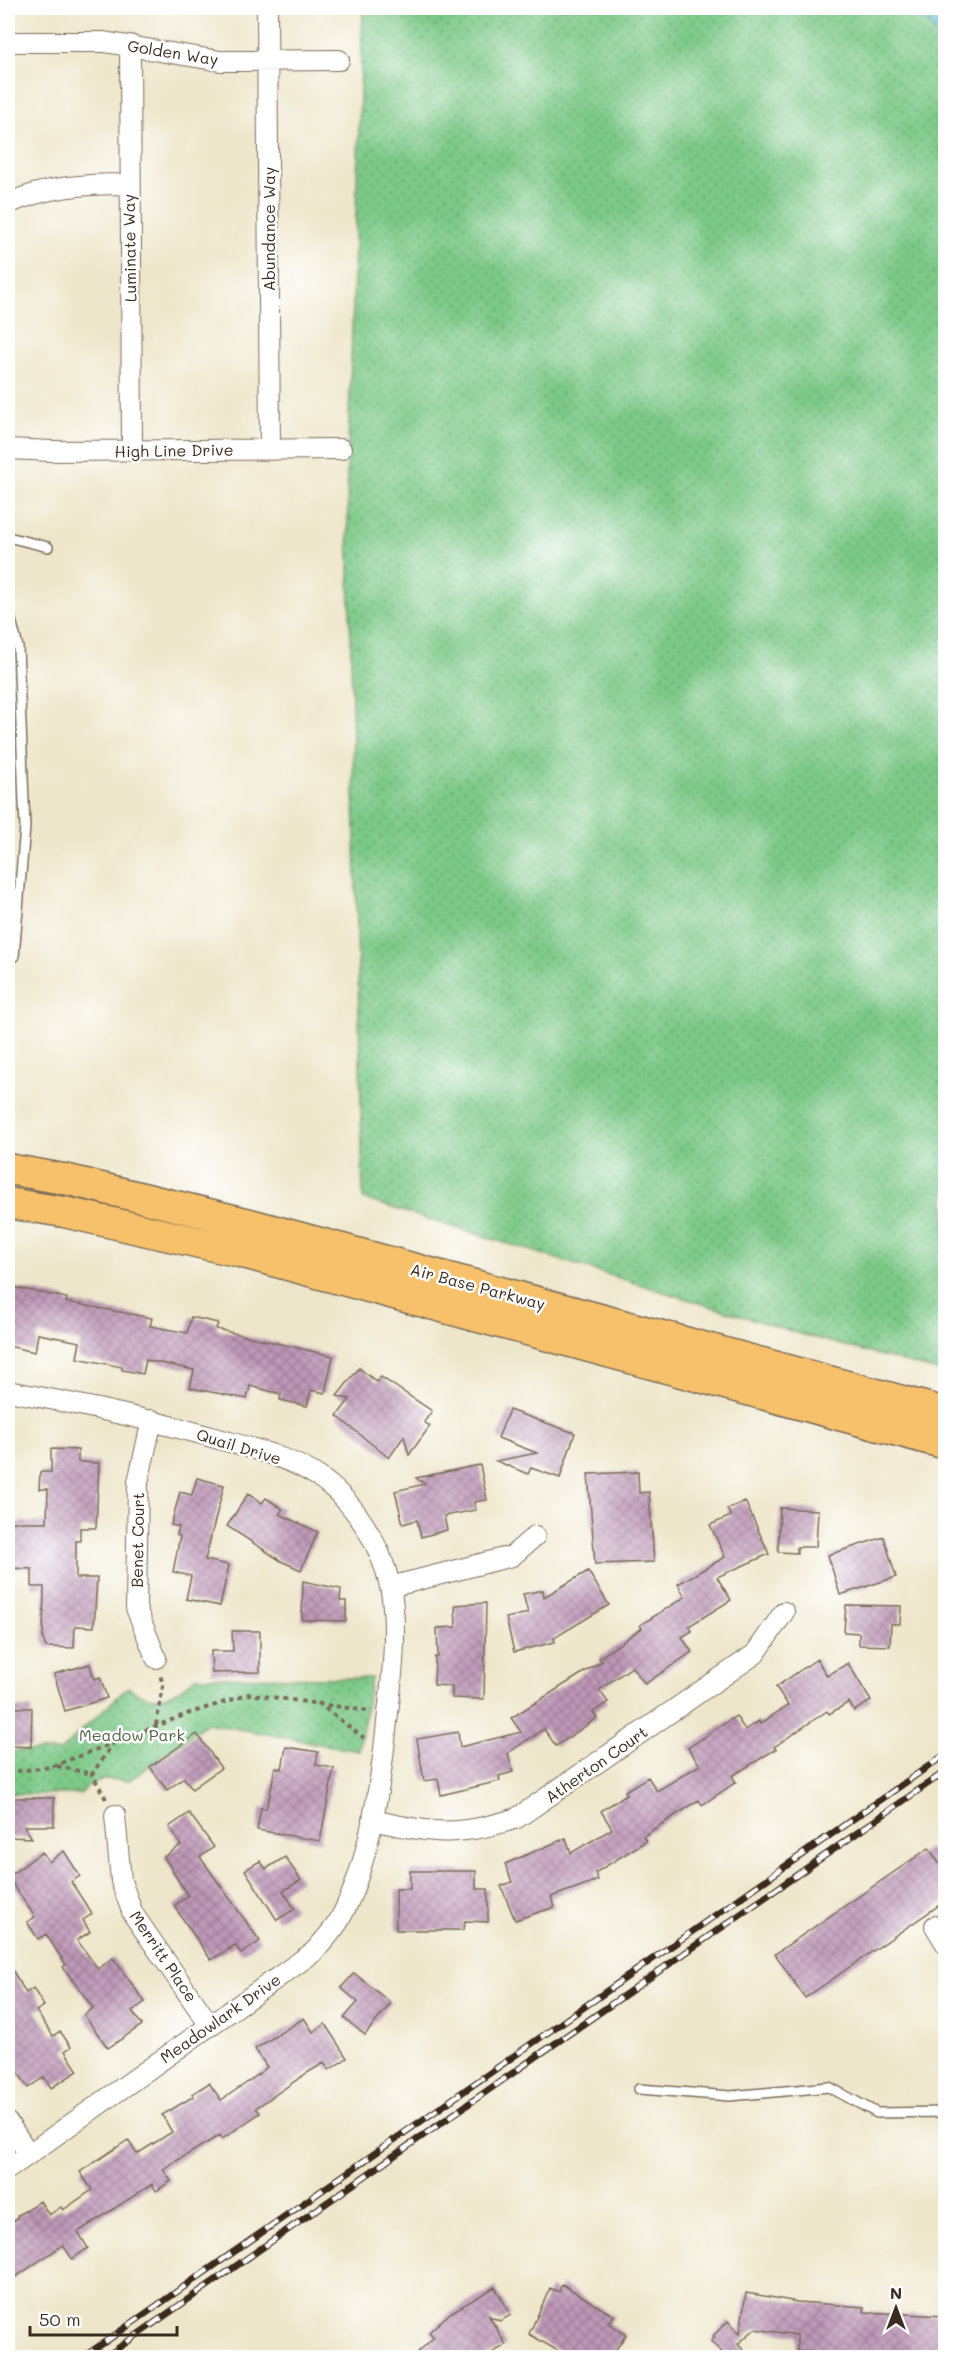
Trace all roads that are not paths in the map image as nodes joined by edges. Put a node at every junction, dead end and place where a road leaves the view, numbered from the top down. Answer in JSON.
{"nodes":[{"id":1,"x":267,"y":8,"type":"edge"},
{"id":2,"x":8,"y":42,"type":"edge"},
{"id":3,"x":129,"y":45,"type":"junction"},
{"id":4,"x":267,"y":60,"type":"junction"},
{"id":5,"x":339,"y":60,"type":"dead end"},
{"id":6,"x":129,"y":184,"type":"junction"},
{"id":7,"x":8,"y":204,"type":"edge"},
{"id":8,"x":8,"y":449,"type":"edge"},
{"id":9,"x":341,"y":449,"type":"dead end"},
{"id":10,"x":270,"y":450,"type":"junction"},
{"id":11,"x":132,"y":451,"type":"junction"},
{"id":12,"x":8,"y":537,"type":"edge"},
{"id":13,"x":48,"y":547,"type":"dead end"},
{"id":14,"x":8,"y":620,"type":"edge"},
{"id":15,"x":8,"y":961,"type":"edge"},
{"id":16,"x":8,"y":1169,"type":"edge"},
{"id":17,"x":8,"y":1203,"type":"edge"},
{"id":18,"x":8,"y":1391,"type":"edge"},
{"id":19,"x":945,"y":1413,"type":"edge"},
{"id":20,"x":152,"y":1420,"type":"junction"},
{"id":21,"x":945,"y":1443,"type":"edge"},
{"id":22,"x":535,"y":1536,"type":"dead end"},
{"id":23,"x":390,"y":1587,"type":"junction"},
{"id":24,"x":784,"y":1612,"type":"dead end"},
{"id":25,"x":156,"y":1658,"type":"road end"},
{"id":26,"x":115,"y":1815,"type":"road end"},
{"id":27,"x":372,"y":1820,"type":"junction"},
{"id":28,"x":935,"y":1926,"type":"dead end"},
{"id":29,"x":945,"y":1944,"type":"edge"},
{"id":30,"x":209,"y":2024,"type":"junction"},
{"id":31,"x":639,"y":2089,"type":"dead end"},
{"id":32,"x":945,"y":2112,"type":"edge"},
{"id":33,"x":8,"y":2123,"type":"edge"},
{"id":34,"x":29,"y":2154,"type":"junction"},
{"id":35,"x":8,"y":2169,"type":"edge"}],
"edges":[{"from":1,"to":4,"type":"street","name":"Abundance Way"},
{"from":2,"to":3,"type":"street","name":"Golden Way"},
{"from":3,"to":4,"type":"street","name":"Golden Way"},
{"from":3,"to":6,"type":"street","name":"Luminate Way"},
{"from":4,"to":5,"type":"street","name":"Golden Way"},
{"from":4,"to":10,"type":"street","name":"Abundance Way"},
{"from":6,"to":7,"type":"street"},
{"from":6,"to":11,"type":"street","name":"Luminate Way"},
{"from":8,"to":11,"type":"street","name":"High Line Drive"},
{"from":9,"to":10,"type":"street","name":"High Line Drive"},
{"from":10,"to":11,"type":"street","name":"High Line Drive"},
{"from":12,"to":13,"type":"lane"},
{"from":14,"to":15,"type":"lane"},
{"from":16,"to":19,"type":"main road","name":"Air Base Parkway"},
{"from":17,"to":21,"type":"main road","name":"Air Base Parkway"},
{"from":18,"to":20,"type":"street","name":"Quail Drive"},
{"from":20,"to":23,"type":"street","name":"Quail Drive"},
{"from":20,"to":25,"type":"street","name":"Benet Court"},
{"from":22,"to":23,"type":"street"},
{"from":23,"to":27,"type":"street","name":"Quail Drive"},
{"from":24,"to":27,"type":"street","name":"Atherton Court"},
{"from":26,"to":30,"type":"street","name":"Merritt Place"},
{"from":27,"to":30,"type":"street","name":"Meadowlark Drive"},
{"from":28,"to":29,"type":"street"},
{"from":30,"to":34,"type":"street","name":"Meadowlark Drive"},
{"from":31,"to":32,"type":"lane"},
{"from":33,"to":34,"type":"street"},
{"from":34,"to":35,"type":"street","name":"Meadowlark Drive"}]}
